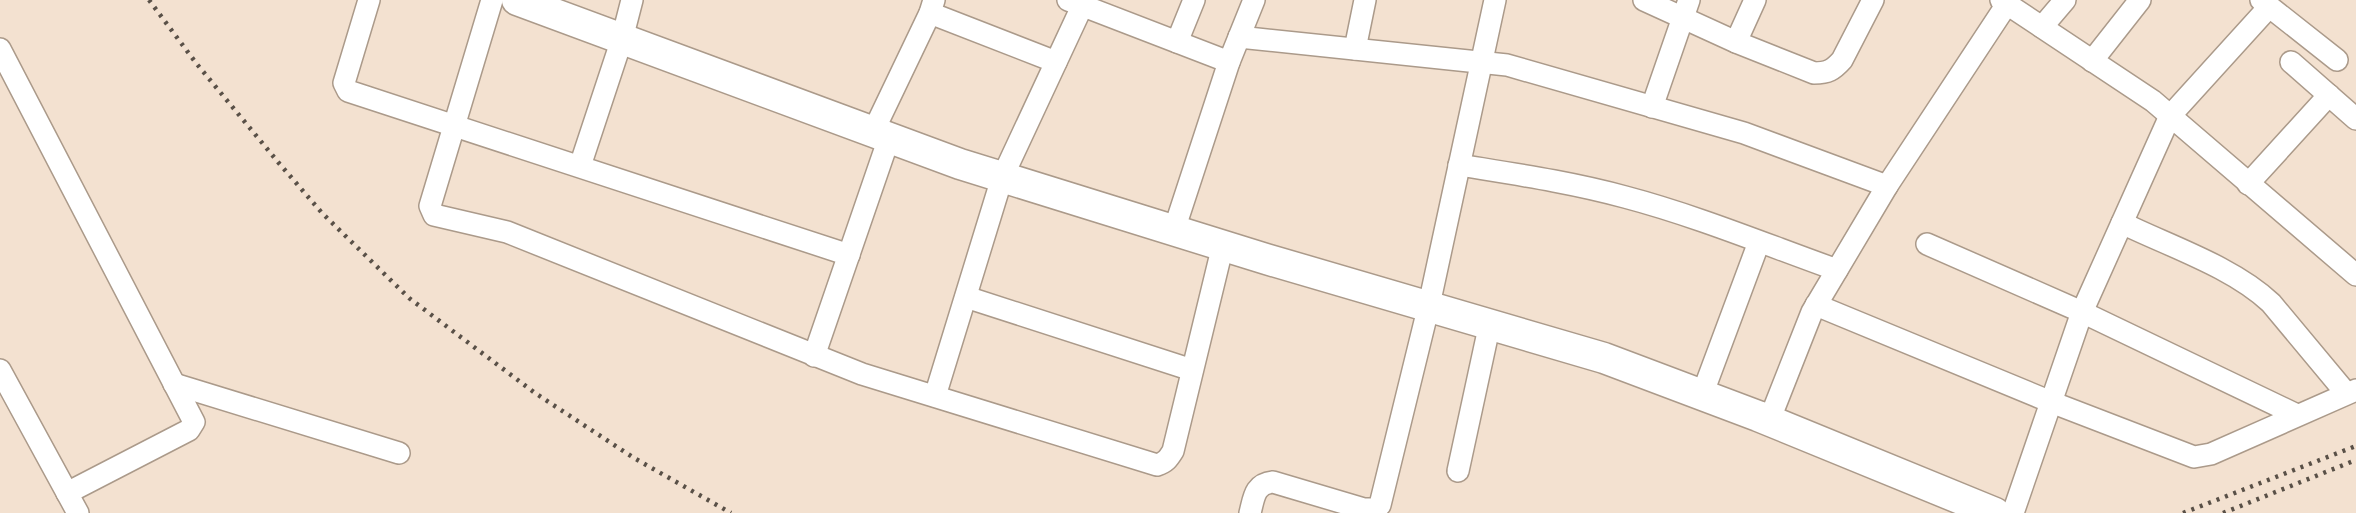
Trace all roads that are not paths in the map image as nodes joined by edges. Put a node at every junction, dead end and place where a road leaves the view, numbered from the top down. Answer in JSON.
{"nodes":[{"id":1,"x":369,"y":0,"type":"edge"},
{"id":2,"x":492,"y":0,"type":"edge"},
{"id":3,"x":517,"y":0,"type":"edge"},
{"id":4,"x":632,"y":0,"type":"edge"},
{"id":5,"x":1194,"y":0,"type":"edge"},
{"id":6,"x":1254,"y":0,"type":"edge"},
{"id":7,"x":1365,"y":0,"type":"edge"},
{"id":8,"x":1495,"y":0,"type":"edge"},
{"id":9,"x":1644,"y":0,"type":"edge"},
{"id":10,"x":1755,"y":0,"type":"edge"},
{"id":11,"x":1874,"y":0,"type":"edge"},
{"id":12,"x":2065,"y":0,"type":"edge"},
{"id":13,"x":2140,"y":0,"type":"edge"},
{"id":14,"x":1078,"y":2,"type":"edge"},
{"id":15,"x":2004,"y":2,"type":"edge"},
{"id":16,"x":2265,"y":4,"type":"edge"},
{"id":17,"x":932,"y":7,"type":"edge"},
{"id":18,"x":1686,"y":9,"type":"edge"},
{"id":19,"x":2042,"y":27,"type":"junction"},
{"id":20,"x":1239,"y":37,"type":"junction"},
{"id":21,"x":621,"y":39,"type":"junction"},
{"id":22,"x":1177,"y":42,"type":"junction"},
{"id":23,"x":1736,"y":42,"type":"junction"},
{"id":24,"x":0,"y":49,"type":"edge"},
{"id":25,"x":1354,"y":49,"type":"junction"},
{"id":26,"x":2337,"y":60,"type":"dead end"},
{"id":27,"x":2092,"y":61,"type":"junction"},
{"id":28,"x":1056,"y":62,"type":"junction"},
{"id":29,"x":1229,"y":62,"type":"junction"},
{"id":30,"x":1480,"y":62,"type":"junction"},
{"id":31,"x":2291,"y":62,"type":"dead end"},
{"id":32,"x":2329,"y":95,"type":"junction"},
{"id":33,"x":1652,"y":107,"type":"junction"},
{"id":34,"x":2170,"y":116,"type":"junction"},
{"id":35,"x":2356,"y":118,"type":"edge"},
{"id":36,"x":455,"y":125,"type":"junction"},
{"id":37,"x":881,"y":135,"type":"junction"},
{"id":38,"x":1459,"y":165,"type":"junction"},
{"id":39,"x":580,"y":166,"type":"junction"},
{"id":40,"x":1002,"y":178,"type":"junction"},
{"id":41,"x":2248,"y":184,"type":"junction"},
{"id":42,"x":1887,"y":186,"type":"junction"},
{"id":43,"x":2122,"y":224,"type":"junction"},
{"id":44,"x":1174,"y":230,"type":"junction"},
{"id":45,"x":1759,"y":242,"type":"junction"},
{"id":46,"x":1927,"y":244,"type":"dead end"},
{"id":47,"x":1222,"y":245,"type":"junction"},
{"id":48,"x":849,"y":255,"type":"junction"},
{"id":49,"x":1837,"y":270,"type":"junction"},
{"id":50,"x":2356,"y":275,"type":"edge"},
{"id":51,"x":966,"y":297,"type":"junction"},
{"id":52,"x":1429,"y":305,"type":"junction"},
{"id":53,"x":1816,"y":305,"type":"junction"},
{"id":54,"x":2082,"y":312,"type":"junction"},
{"id":55,"x":1490,"y":323,"type":"junction"},
{"id":56,"x":814,"y":356,"type":"junction"},
{"id":57,"x":0,"y":370,"type":"edge"},
{"id":58,"x":1192,"y":370,"type":"junction"},
{"id":59,"x":174,"y":384,"type":"junction"},
{"id":60,"x":2351,"y":392,"type":"edge"},
{"id":61,"x":1702,"y":395,"type":"junction"},
{"id":62,"x":935,"y":396,"type":"junction"},
{"id":63,"x":2051,"y":402,"type":"junction"},
{"id":64,"x":2297,"y":415,"type":"junction"},
{"id":65,"x":1770,"y":421,"type":"junction"},
{"id":66,"x":399,"y":453,"type":"dead end"},
{"id":67,"x":1458,"y":471,"type":"dead end"},
{"id":68,"x":67,"y":494,"type":"junction"},
{"id":69,"x":78,"y":513,"type":"edge"},
{"id":70,"x":1250,"y":513,"type":"edge"},
{"id":71,"x":1995,"y":513,"type":"edge"},
{"id":72,"x":2013,"y":513,"type":"edge"}],
"edges":[{"from":1,"to":36,"type":"street"},
{"from":2,"to":36,"type":"street"},
{"from":3,"to":21,"type":"street"},
{"from":4,"to":21,"type":"street"},
{"from":5,"to":22,"type":"street"},
{"from":6,"to":20,"type":"street"},
{"from":7,"to":25,"type":"street"},
{"from":8,"to":30,"type":"street"},
{"from":9,"to":18,"type":"street"},
{"from":10,"to":23,"type":"street"},
{"from":11,"to":23,"type":"street"},
{"from":12,"to":19,"type":"street"},
{"from":13,"to":27,"type":"street"},
{"from":14,"to":22,"type":"street"},
{"from":14,"to":28,"type":"street"},
{"from":15,"to":19,"type":"street"},
{"from":15,"to":42,"type":"street"},
{"from":16,"to":26,"type":"street"},
{"from":16,"to":34,"type":"street"},
{"from":17,"to":28,"type":"street"},
{"from":17,"to":37,"type":"street"},
{"from":18,"to":23,"type":"street"},
{"from":18,"to":33,"type":"street"},
{"from":19,"to":27,"type":"street"},
{"from":20,"to":25,"type":"street"},
{"from":20,"to":29,"type":"street"},
{"from":21,"to":37,"type":"street"},
{"from":21,"to":39,"type":"street"},
{"from":22,"to":29,"type":"street"},
{"from":24,"to":59,"type":"street"},
{"from":25,"to":30,"type":"street"},
{"from":27,"to":34,"type":"street"},
{"from":28,"to":40,"type":"street"},
{"from":29,"to":44,"type":"street"},
{"from":30,"to":33,"type":"street"},
{"from":30,"to":38,"type":"street"},
{"from":31,"to":32,"type":"street"},
{"from":32,"to":35,"type":"street"},
{"from":32,"to":41,"type":"street"},
{"from":33,"to":42,"type":"street"},
{"from":34,"to":41,"type":"street"},
{"from":34,"to":43,"type":"street"},
{"from":36,"to":39,"type":"street"},
{"from":36,"to":56,"type":"street"},
{"from":37,"to":40,"type":"street"},
{"from":37,"to":48,"type":"street"},
{"from":38,"to":45,"type":"street"},
{"from":38,"to":52,"type":"street"},
{"from":39,"to":48,"type":"street"},
{"from":40,"to":44,"type":"street"},
{"from":40,"to":51,"type":"street"},
{"from":41,"to":50,"type":"street"},
{"from":42,"to":49,"type":"street"},
{"from":43,"to":54,"type":"street"},
{"from":43,"to":60,"type":"street"},
{"from":44,"to":47,"type":"street"},
{"from":45,"to":49,"type":"street"},
{"from":45,"to":61,"type":"street"},
{"from":46,"to":54,"type":"street"},
{"from":47,"to":52,"type":"street"},
{"from":47,"to":58,"type":"street"},
{"from":48,"to":56,"type":"street"},
{"from":49,"to":53,"type":"street"},
{"from":51,"to":58,"type":"street"},
{"from":51,"to":62,"type":"street"},
{"from":52,"to":55,"type":"street"},
{"from":52,"to":70,"type":"street"},
{"from":53,"to":63,"type":"street"},
{"from":53,"to":65,"type":"street"},
{"from":54,"to":63,"type":"street"},
{"from":54,"to":64,"type":"street"},
{"from":55,"to":61,"type":"street"},
{"from":55,"to":67,"type":"street"},
{"from":56,"to":62,"type":"street"},
{"from":57,"to":68,"type":"street"},
{"from":58,"to":62,"type":"street"},
{"from":59,"to":66,"type":"street"},
{"from":59,"to":68,"type":"street"},
{"from":60,"to":64,"type":"street"},
{"from":61,"to":65,"type":"street"},
{"from":63,"to":64,"type":"street"},
{"from":63,"to":72,"type":"street"},
{"from":65,"to":71,"type":"street"},
{"from":68,"to":69,"type":"street"}]}
